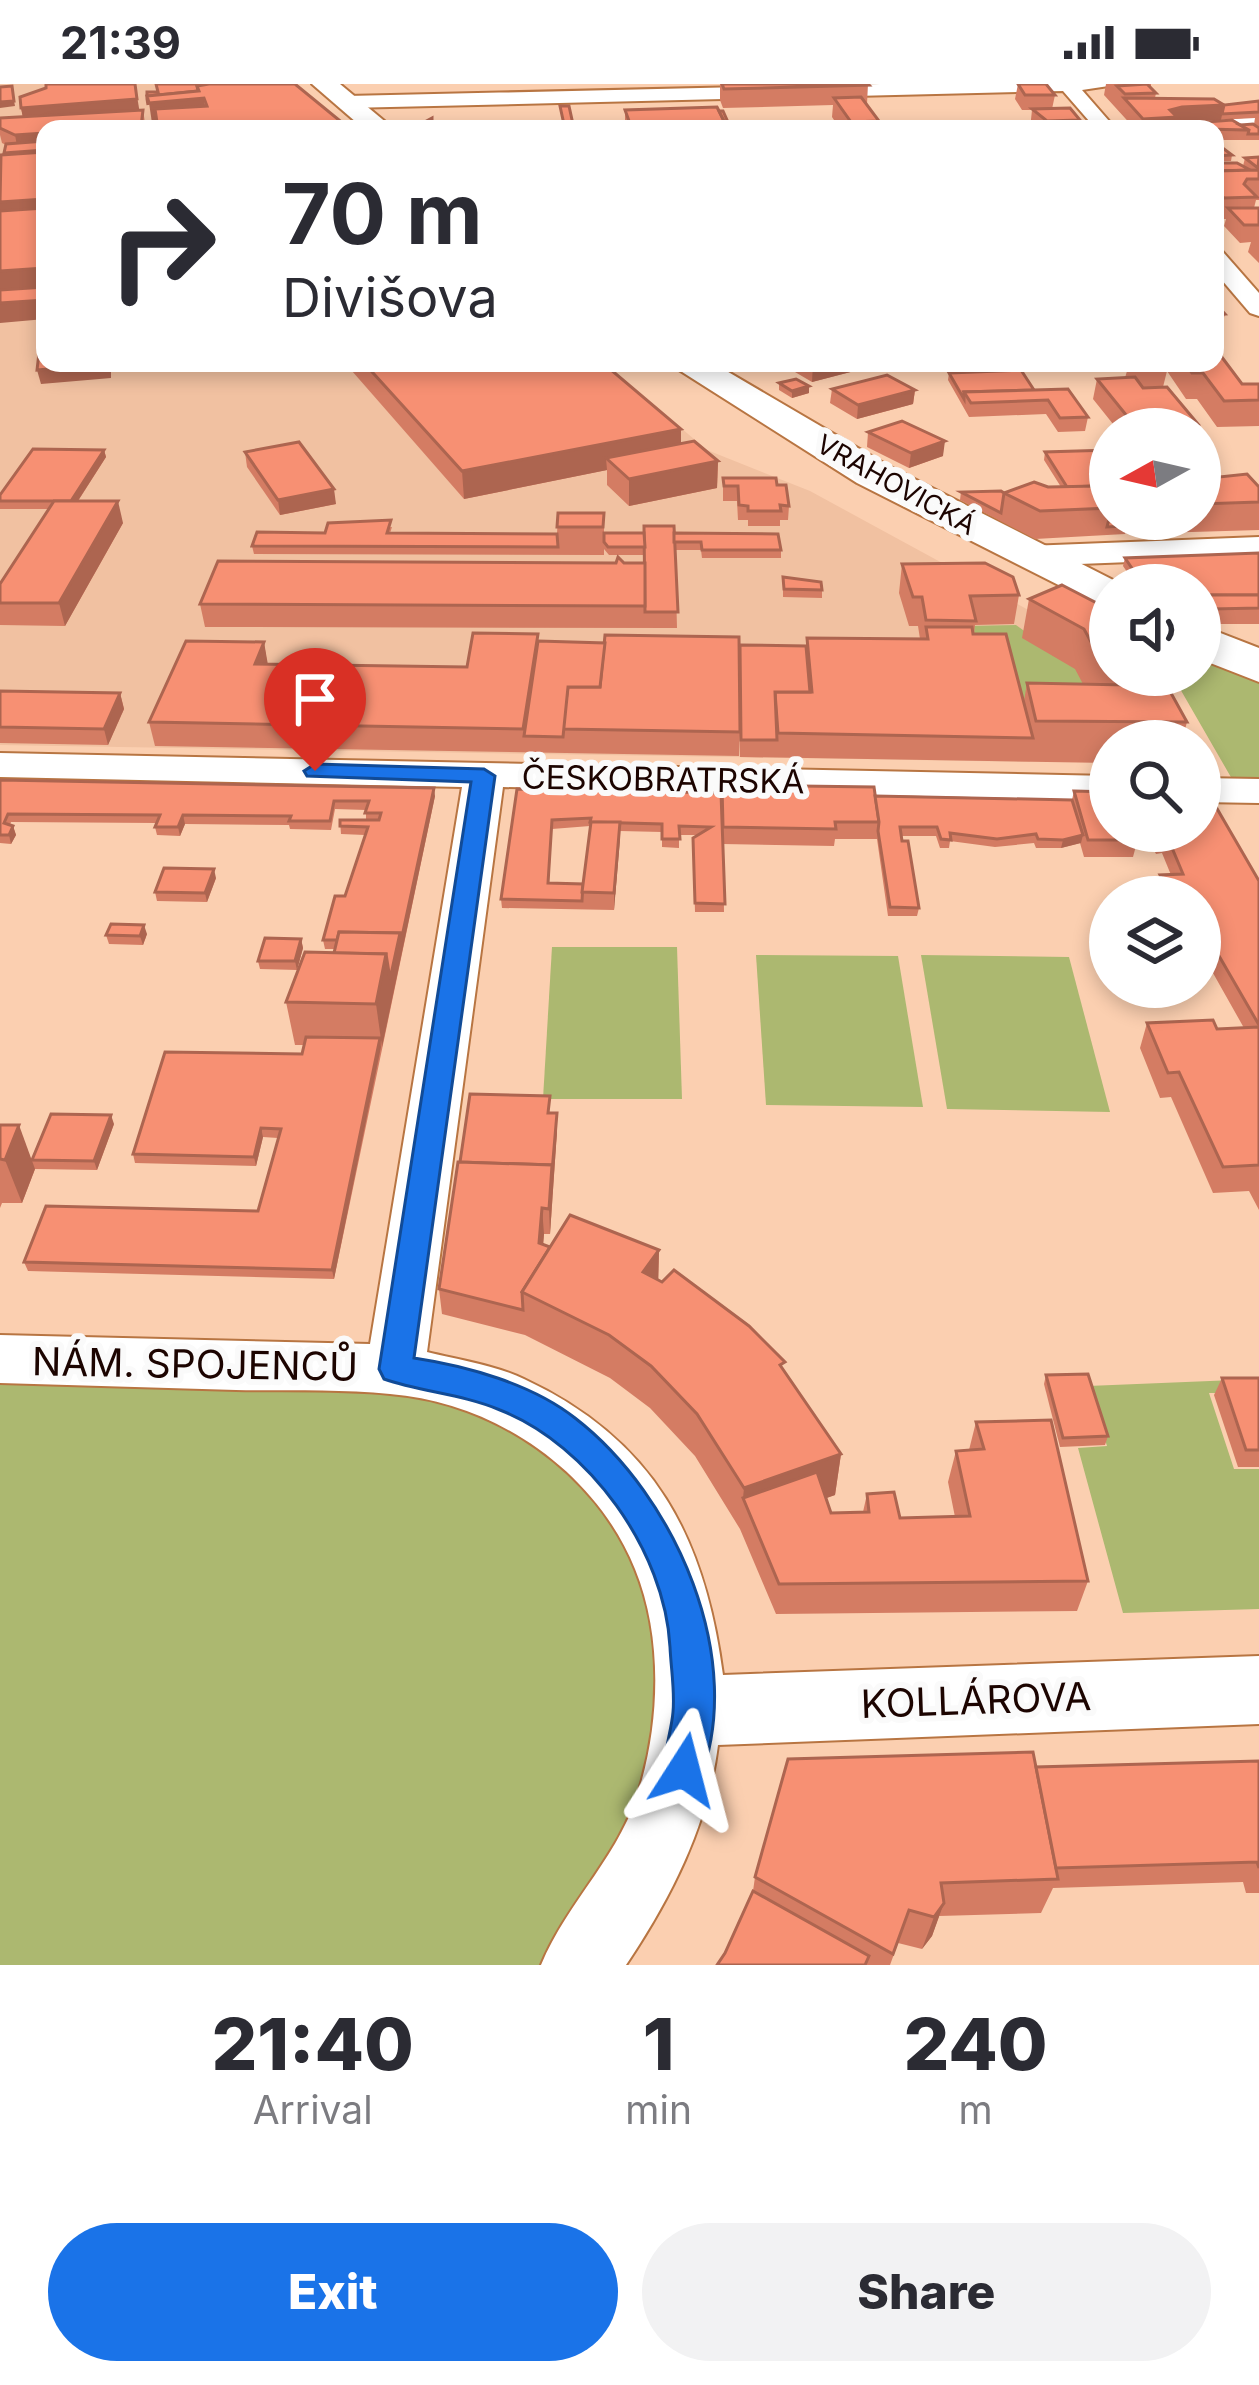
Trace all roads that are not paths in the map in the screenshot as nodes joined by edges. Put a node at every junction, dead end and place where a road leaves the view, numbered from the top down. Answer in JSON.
{"nodes":[{"id":1,"x":1113,"y":84,"type":"edge"},
{"id":2,"x":1068,"y":85,"type":"edge"},
{"id":3,"x":726,"y":90,"type":"junction"},
{"id":4,"x":351,"y":105,"type":"edge"},
{"id":5,"x":1098,"y":120,"type":"edge"},
{"id":6,"x":1259,"y":123,"type":"edge"},
{"id":7,"x":1224,"y":125,"type":"edge"},
{"id":8,"x":1224,"y":266,"type":"edge"},
{"id":9,"x":1256,"y":300,"type":"edge"},
{"id":10,"x":702,"y":372,"type":"edge"},
{"id":11,"x":1259,"y":547,"type":"edge"},
{"id":12,"x":1028,"y":556,"type":"junction"},
{"id":13,"x":1089,"y":586,"type":"edge"},
{"id":14,"x":1221,"y":650,"type":"edge"},
{"id":15,"x":1259,"y":667,"type":"edge"},
{"id":16,"x":0,"y":764,"type":"edge"},
{"id":17,"x":484,"y":776,"type":"junction"},
{"id":18,"x":1089,"y":788,"type":"edge"},
{"id":19,"x":1231,"y":790,"type":"edge"},
{"id":20,"x":1259,"y":830,"type":"edge"},
{"id":21,"x":0,"y":1359,"type":"edge"},
{"id":22,"x":395,"y":1369,"type":"junction"},
{"id":23,"x":1259,"y":1690,"type":"edge"},
{"id":24,"x":693,"y":1711,"type":"junction"},
{"id":25,"x":580,"y":1965,"type":"edge"}],
"edges":[{"from":1,"to":2,"type":"street"},
{"from":2,"to":3,"type":"street"},
{"from":2,"to":5,"type":"street"},
{"from":3,"to":4,"type":"street"},
{"from":3,"to":4,"type":"street"},
{"from":6,"to":7,"type":"street"},
{"from":8,"to":9,"type":"street"},
{"from":10,"to":12,"type":"street","name":"VRAHOVICKÁ"},
{"from":11,"to":12,"type":"street"},
{"from":12,"to":13,"type":"street","name":"VRAHOVICKÁ"},
{"from":14,"to":15,"type":"street"},
{"from":16,"to":17,"type":"street","name":"ČESKOBRATRSKÁ"},
{"from":17,"to":18,"type":"street","name":"ČESKOBRATRSKÁ"},
{"from":17,"to":22,"type":"street"},
{"from":19,"to":20,"type":"street"},
{"from":21,"to":22,"type":"street","name":"NÁM. SPOJENCŮ"},
{"from":22,"to":24,"type":"street","name":"NÁM. SPOJENCŮ"},
{"from":23,"to":24,"type":"street","name":"KOLLÁROVA"},
{"from":24,"to":25,"type":"street","name":"NÁM. SPOJENCŮ"}]}
